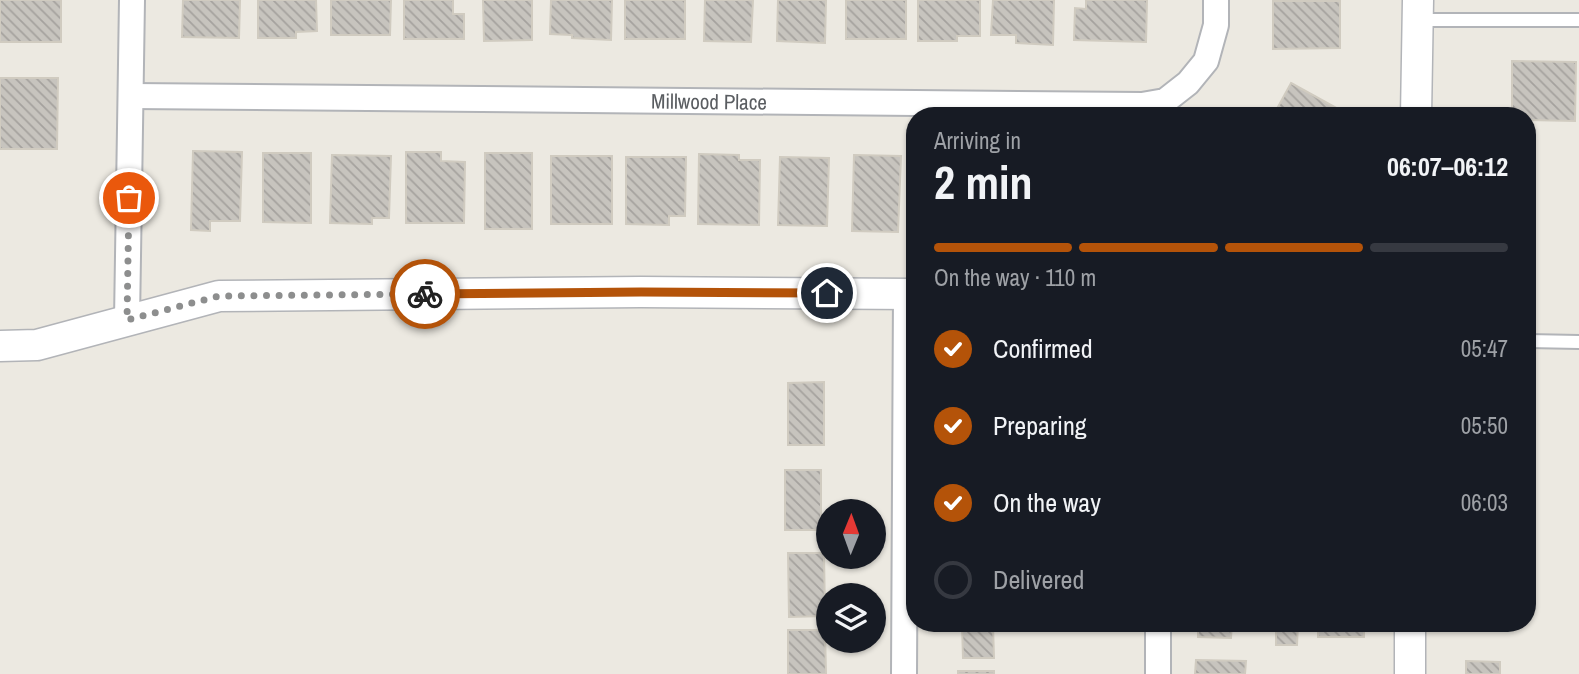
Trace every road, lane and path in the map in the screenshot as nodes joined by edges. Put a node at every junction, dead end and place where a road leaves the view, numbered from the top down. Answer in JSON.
{"nodes":[{"id":1,"x":132,"y":0,"type":"edge"},
{"id":2,"x":1216,"y":0,"type":"edge"},
{"id":3,"x":1418,"y":10,"type":"edge"},
{"id":4,"x":1579,"y":20,"type":"edge"},
{"id":5,"x":131,"y":96,"type":"junction"},
{"id":6,"x":1416,"y":107,"type":"edge"},
{"id":7,"x":906,"y":294,"type":"edge"},
{"id":8,"x":127,"y":320,"type":"junction"},
{"id":9,"x":1536,"y":341,"type":"edge"},
{"id":10,"x":1579,"y":342,"type":"edge"},
{"id":11,"x":0,"y":346,"type":"edge"},
{"id":12,"x":906,"y":565,"type":"edge"},
{"id":13,"x":1158,"y":632,"type":"edge"},
{"id":14,"x":1410,"y":632,"type":"edge"},
{"id":15,"x":904,"y":674,"type":"edge"},
{"id":16,"x":1158,"y":674,"type":"edge"},
{"id":17,"x":1410,"y":674,"type":"edge"}],
"edges":[{"from":1,"to":5,"type":"street"},
{"from":2,"to":5,"type":"street","name":"Millwood Place"},
{"from":3,"to":4,"type":"lane"},
{"from":3,"to":6,"type":"street"},
{"from":5,"to":8,"type":"street"},
{"from":7,"to":8,"type":"street"},
{"from":8,"to":11,"type":"street"},
{"from":9,"to":10,"type":"lane"},
{"from":12,"to":15,"type":"street"},
{"from":13,"to":16,"type":"street"},
{"from":14,"to":17,"type":"street"}]}
